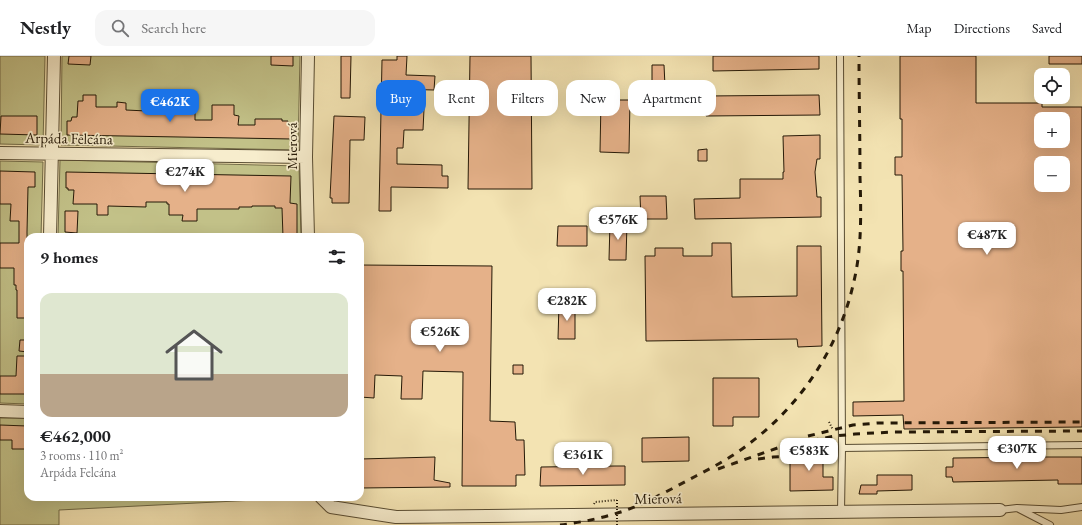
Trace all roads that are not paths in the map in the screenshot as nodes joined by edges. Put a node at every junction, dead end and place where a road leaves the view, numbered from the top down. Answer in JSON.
{"nodes":[{"id":1,"x":54,"y":56,"type":"edge"},
{"id":2,"x":308,"y":56,"type":"edge"},
{"id":3,"x":840,"y":56,"type":"edge"},
{"id":4,"x":0,"y":153,"type":"edge"},
{"id":5,"x":52,"y":154,"type":"junction"},
{"id":6,"x":306,"y":157,"type":"junction"},
{"id":7,"x":50,"y":233,"type":"edge"},
{"id":8,"x":308,"y":233,"type":"edge"},
{"id":9,"x":0,"y":411,"type":"edge"},
{"id":10,"x":24,"y":412,"type":"edge"},
{"id":11,"x":1082,"y":445,"type":"edge"},
{"id":12,"x":842,"y":448,"type":"junction"},
{"id":13,"x":325,"y":501,"type":"edge"},
{"id":14,"x":1082,"y":507,"type":"edge"},
{"id":15,"x":1017,"y":508,"type":"junction"},
{"id":16,"x":1000,"y":510,"type":"joint"},
{"id":17,"x":841,"y":512,"type":"junction"},
{"id":18,"x":1050,"y":525,"type":"edge"}],
"edges":[{"from":1,"to":5,"type":"street"},
{"from":2,"to":6,"type":"street","name":"Mierová"},
{"from":3,"to":12,"type":"lane"},
{"from":4,"to":5,"type":"street","name":"Arpáda Felcána"},
{"from":5,"to":6,"type":"street","name":"Arpáda Felcána"},
{"from":5,"to":7,"type":"street"},
{"from":6,"to":8,"type":"street","name":"Mierová"},
{"from":9,"to":10,"type":"street"},
{"from":11,"to":12,"type":"lane"},
{"from":12,"to":17,"type":"lane"},
{"from":13,"to":17,"type":"street","name":"Mierová"},
{"from":14,"to":15,"type":"lane"},
{"from":15,"to":16,"type":"lane"},
{"from":15,"to":18,"type":"lane"},
{"from":16,"to":17,"type":"street","name":"Mierová"}]}
